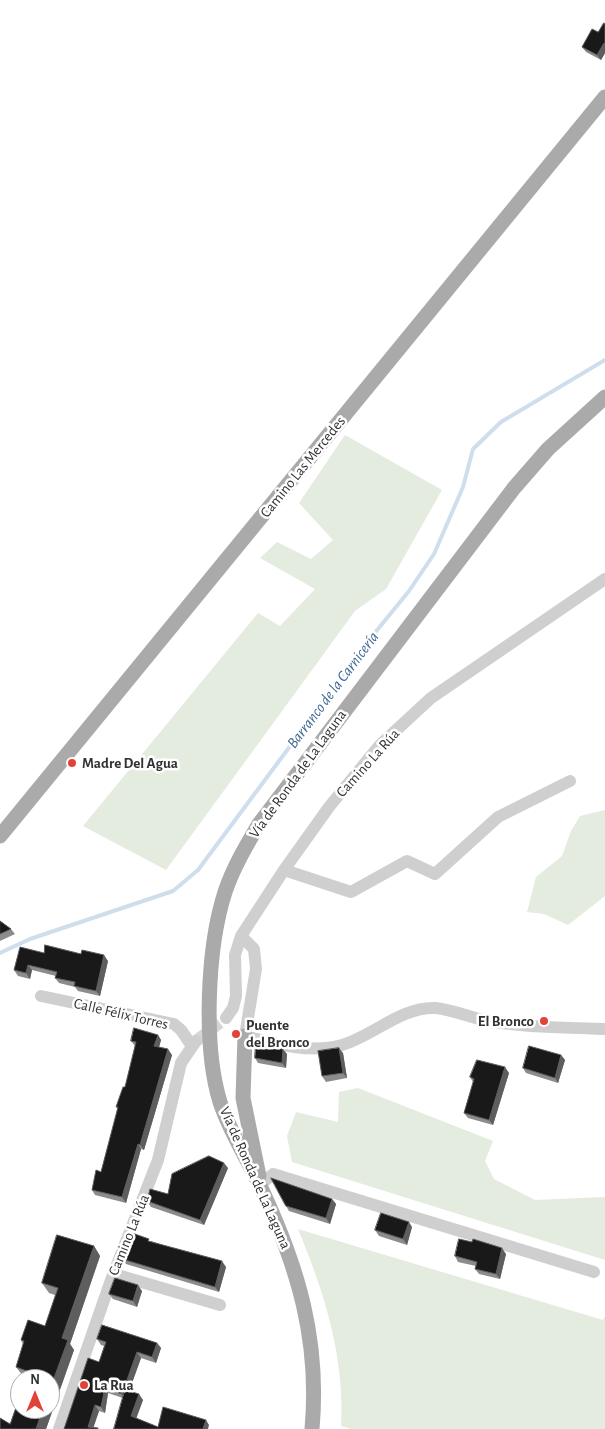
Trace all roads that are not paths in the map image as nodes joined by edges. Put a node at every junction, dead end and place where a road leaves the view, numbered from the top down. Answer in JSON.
{"nodes":[{"id":1,"x":605,"y":97,"type":"edge"},
{"id":2,"x":605,"y":397,"type":"edge"},
{"id":3,"x":605,"y":579,"type":"edge"},
{"id":4,"x":570,"y":780,"type":"dead end"},
{"id":5,"x":0,"y":836,"type":"edge"},
{"id":6,"x":284,"y":870,"type":"junction"},
{"id":7,"x":241,"y":936,"type":"junction"},
{"id":8,"x":41,"y":996,"type":"dead end"},
{"id":9,"x":226,"y":1018,"type":"tunnel mouth"},
{"id":10,"x":605,"y":1029,"type":"edge"},
{"id":11,"x":245,"y":1036,"type":"junction"},
{"id":12,"x":194,"y":1044,"type":"joint"},
{"id":13,"x":260,"y":1185,"type":"junction"},
{"id":14,"x":594,"y":1272,"type":"dead end"},
{"id":15,"x":114,"y":1274,"type":"junction"},
{"id":16,"x":220,"y":1305,"type":"dead end"},
{"id":17,"x":59,"y":1429,"type":"edge"},
{"id":18,"x":312,"y":1429,"type":"edge"}],
"edges":[{"from":1,"to":5,"type":"main road","name":"Camino Las Mercedes"},
{"from":2,"to":13,"type":"main road","name":"Vía de Ronda de La Laguna"},
{"from":3,"to":6,"type":"street","name":"Camino La Rúa"},
{"from":4,"to":6,"type":"street"},
{"from":6,"to":7,"type":"street","name":"Camino La Rúa"},
{"from":7,"to":9,"type":"street","name":"Camino La Rúa"},
{"from":7,"to":11,"type":"street"},
{"from":8,"to":12,"type":"street","name":"Calle Félix Torres"},
{"from":10,"to":11,"type":"street"},
{"from":11,"to":13,"type":"main road"},
{"from":12,"to":15,"type":"street","name":"Camino La Rúa"},
{"from":13,"to":14,"type":"street"},
{"from":13,"to":18,"type":"main road","name":"Vía de Ronda de La Laguna"},
{"from":15,"to":16,"type":"street"},
{"from":15,"to":17,"type":"street","name":"Camino La Rúa"}]}
